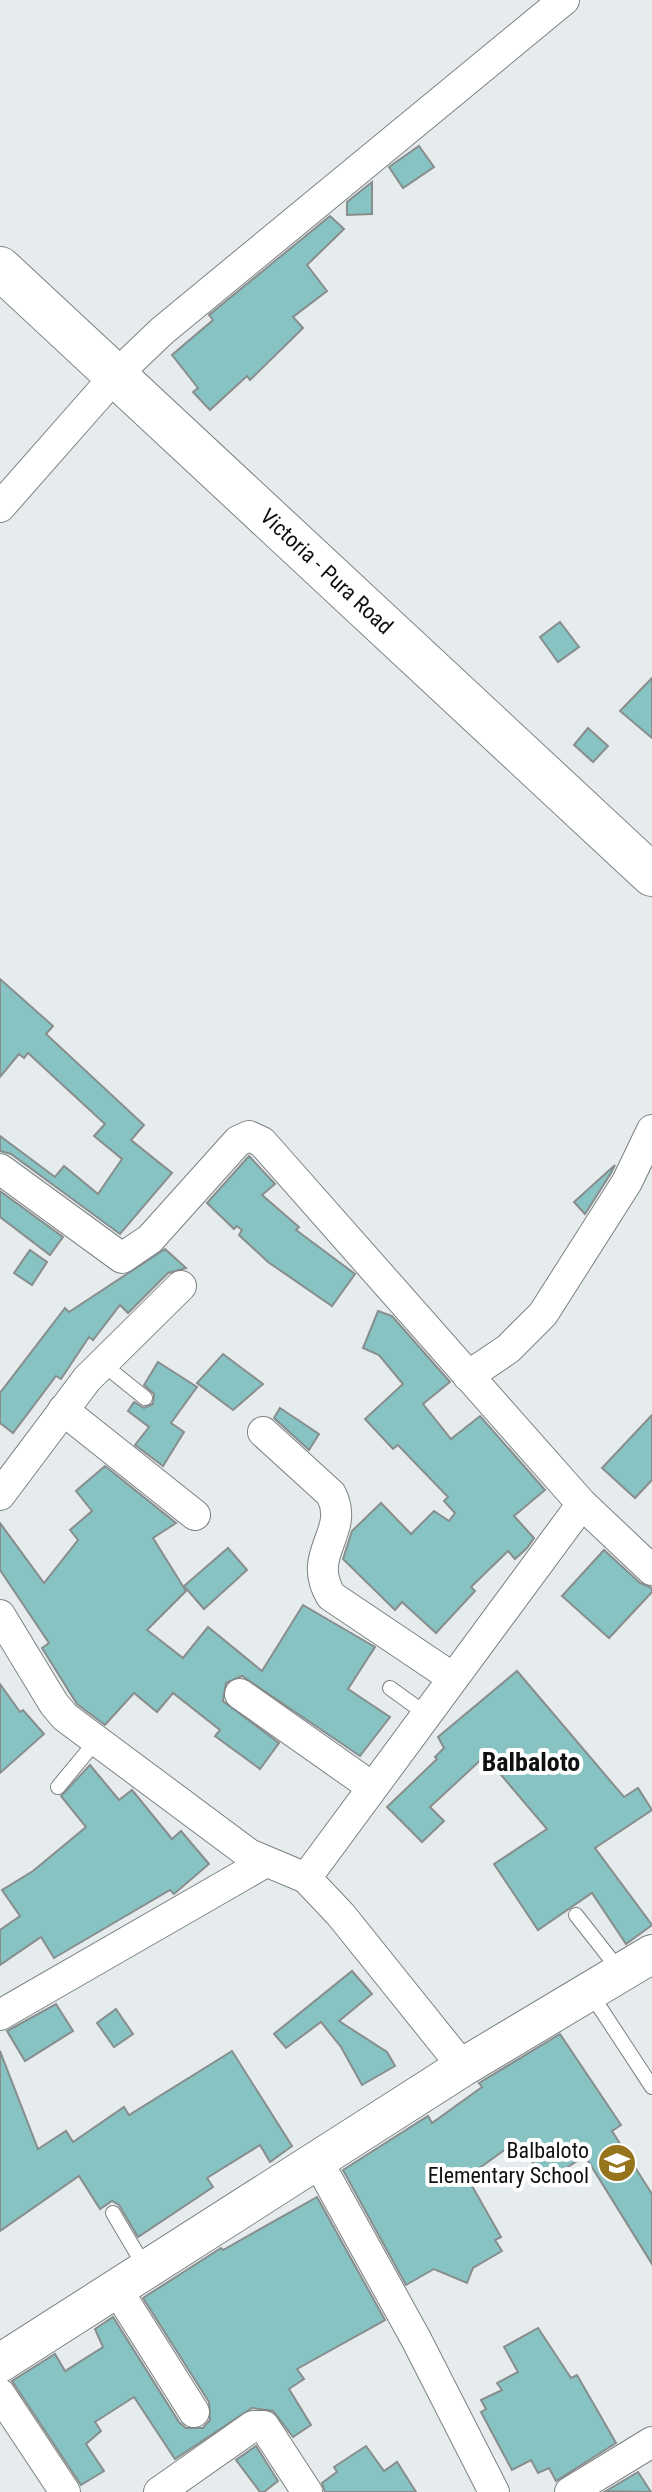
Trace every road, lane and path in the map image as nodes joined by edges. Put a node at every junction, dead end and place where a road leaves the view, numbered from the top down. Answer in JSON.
{"nodes":[{"id":1,"x":564,"y":0,"type":"edge"},
{"id":2,"x":0,"y":268,"type":"edge"},
{"id":3,"x":117,"y":374,"type":"junction"},
{"id":4,"x":0,"y":507,"type":"edge"},
{"id":5,"x":652,"y":875,"type":"edge"},
{"id":6,"x":652,"y":1130,"type":"edge"},
{"id":7,"x":0,"y":1169,"type":"edge"},
{"id":8,"x":181,"y":1286,"type":"dead end"},
{"id":9,"x":104,"y":1365,"type":"junction"},
{"id":10,"x":468,"y":1376,"type":"junction"},
{"id":11,"x":145,"y":1398,"type":"dead end"},
{"id":12,"x":63,"y":1410,"type":"junction"},
{"id":13,"x":263,"y":1432,"type":"dead end"},
{"id":14,"x":0,"y":1495,"type":"edge"},
{"id":15,"x":582,"y":1504,"type":"junction"},
{"id":16,"x":195,"y":1515,"type":"dead end"},
{"id":17,"x":652,"y":1570,"type":"edge"},
{"id":18,"x":0,"y":1615,"type":"edge"},
{"id":19,"x":453,"y":1678,"type":"junction"},
{"id":20,"x":390,"y":1688,"type":"dead end"},
{"id":21,"x":240,"y":1694,"type":"dead end"},
{"id":22,"x":426,"y":1714,"type":"junction"},
{"id":23,"x":96,"y":1741,"type":"junction"},
{"id":24,"x":58,"y":1787,"type":"dead end"},
{"id":25,"x":372,"y":1787,"type":"junction"},
{"id":26,"x":264,"y":1863,"type":"junction"},
{"id":27,"x":306,"y":1878,"type":"junction"},
{"id":28,"x":576,"y":1915,"type":"dead end"},
{"id":29,"x":621,"y":1972,"type":"edge"},
{"id":30,"x":0,"y":2015,"type":"edge"},
{"id":31,"x":463,"y":2067,"type":"junction"},
{"id":32,"x":652,"y":2087,"type":"edge"},
{"id":33,"x":318,"y":2162,"type":"junction"},
{"id":34,"x":113,"y":2213,"type":"dead end"},
{"id":35,"x":131,"y":2278,"type":"junction"},
{"id":36,"x":0,"y":2363,"type":"edge"},
{"id":37,"x":0,"y":2394,"type":"edge"},
{"id":38,"x":194,"y":2412,"type":"dead end"},
{"id":39,"x":652,"y":2442,"type":"edge"},
{"id":40,"x":65,"y":2492,"type":"edge"},
{"id":41,"x":159,"y":2492,"type":"edge"},
{"id":42,"x":307,"y":2492,"type":"edge"},
{"id":43,"x":494,"y":2492,"type":"edge"},
{"id":44,"x":570,"y":2492,"type":"edge"}],
"edges":[{"from":1,"to":3,"type":"street"},
{"from":2,"to":3,"type":"main road","name":"Victoria - Pura Road"},
{"from":3,"to":4,"type":"street"},
{"from":3,"to":5,"type":"main road","name":"Victoria - Pura Road"},
{"from":6,"to":10,"type":"street"},
{"from":7,"to":10,"type":"street"},
{"from":8,"to":9,"type":"street"},
{"from":9,"to":11,"type":"lane"},
{"from":9,"to":12,"type":"street"},
{"from":10,"to":15,"type":"street"},
{"from":12,"to":14,"type":"street"},
{"from":12,"to":16,"type":"street"},
{"from":13,"to":19,"type":"street"},
{"from":15,"to":17,"type":"street"},
{"from":15,"to":19,"type":"street"},
{"from":18,"to":23,"type":"street"},
{"from":19,"to":22,"type":"street"},
{"from":20,"to":22,"type":"lane"},
{"from":21,"to":25,"type":"street"},
{"from":22,"to":25,"type":"street"},
{"from":23,"to":24,"type":"lane"},
{"from":23,"to":26,"type":"street"},
{"from":25,"to":27,"type":"street"},
{"from":26,"to":27,"type":"street"},
{"from":26,"to":30,"type":"street"},
{"from":27,"to":31,"type":"street"},
{"from":28,"to":29,"type":"lane"},
{"from":29,"to":31,"type":"street"},
{"from":29,"to":32,"type":"lane"},
{"from":31,"to":33,"type":"street"},
{"from":33,"to":35,"type":"street"},
{"from":33,"to":43,"type":"street"},
{"from":34,"to":35,"type":"lane"},
{"from":35,"to":36,"type":"street"},
{"from":35,"to":38,"type":"street"},
{"from":37,"to":40,"type":"street"},
{"from":39,"to":44,"type":"street"},
{"from":41,"to":42,"type":"street"}]}
